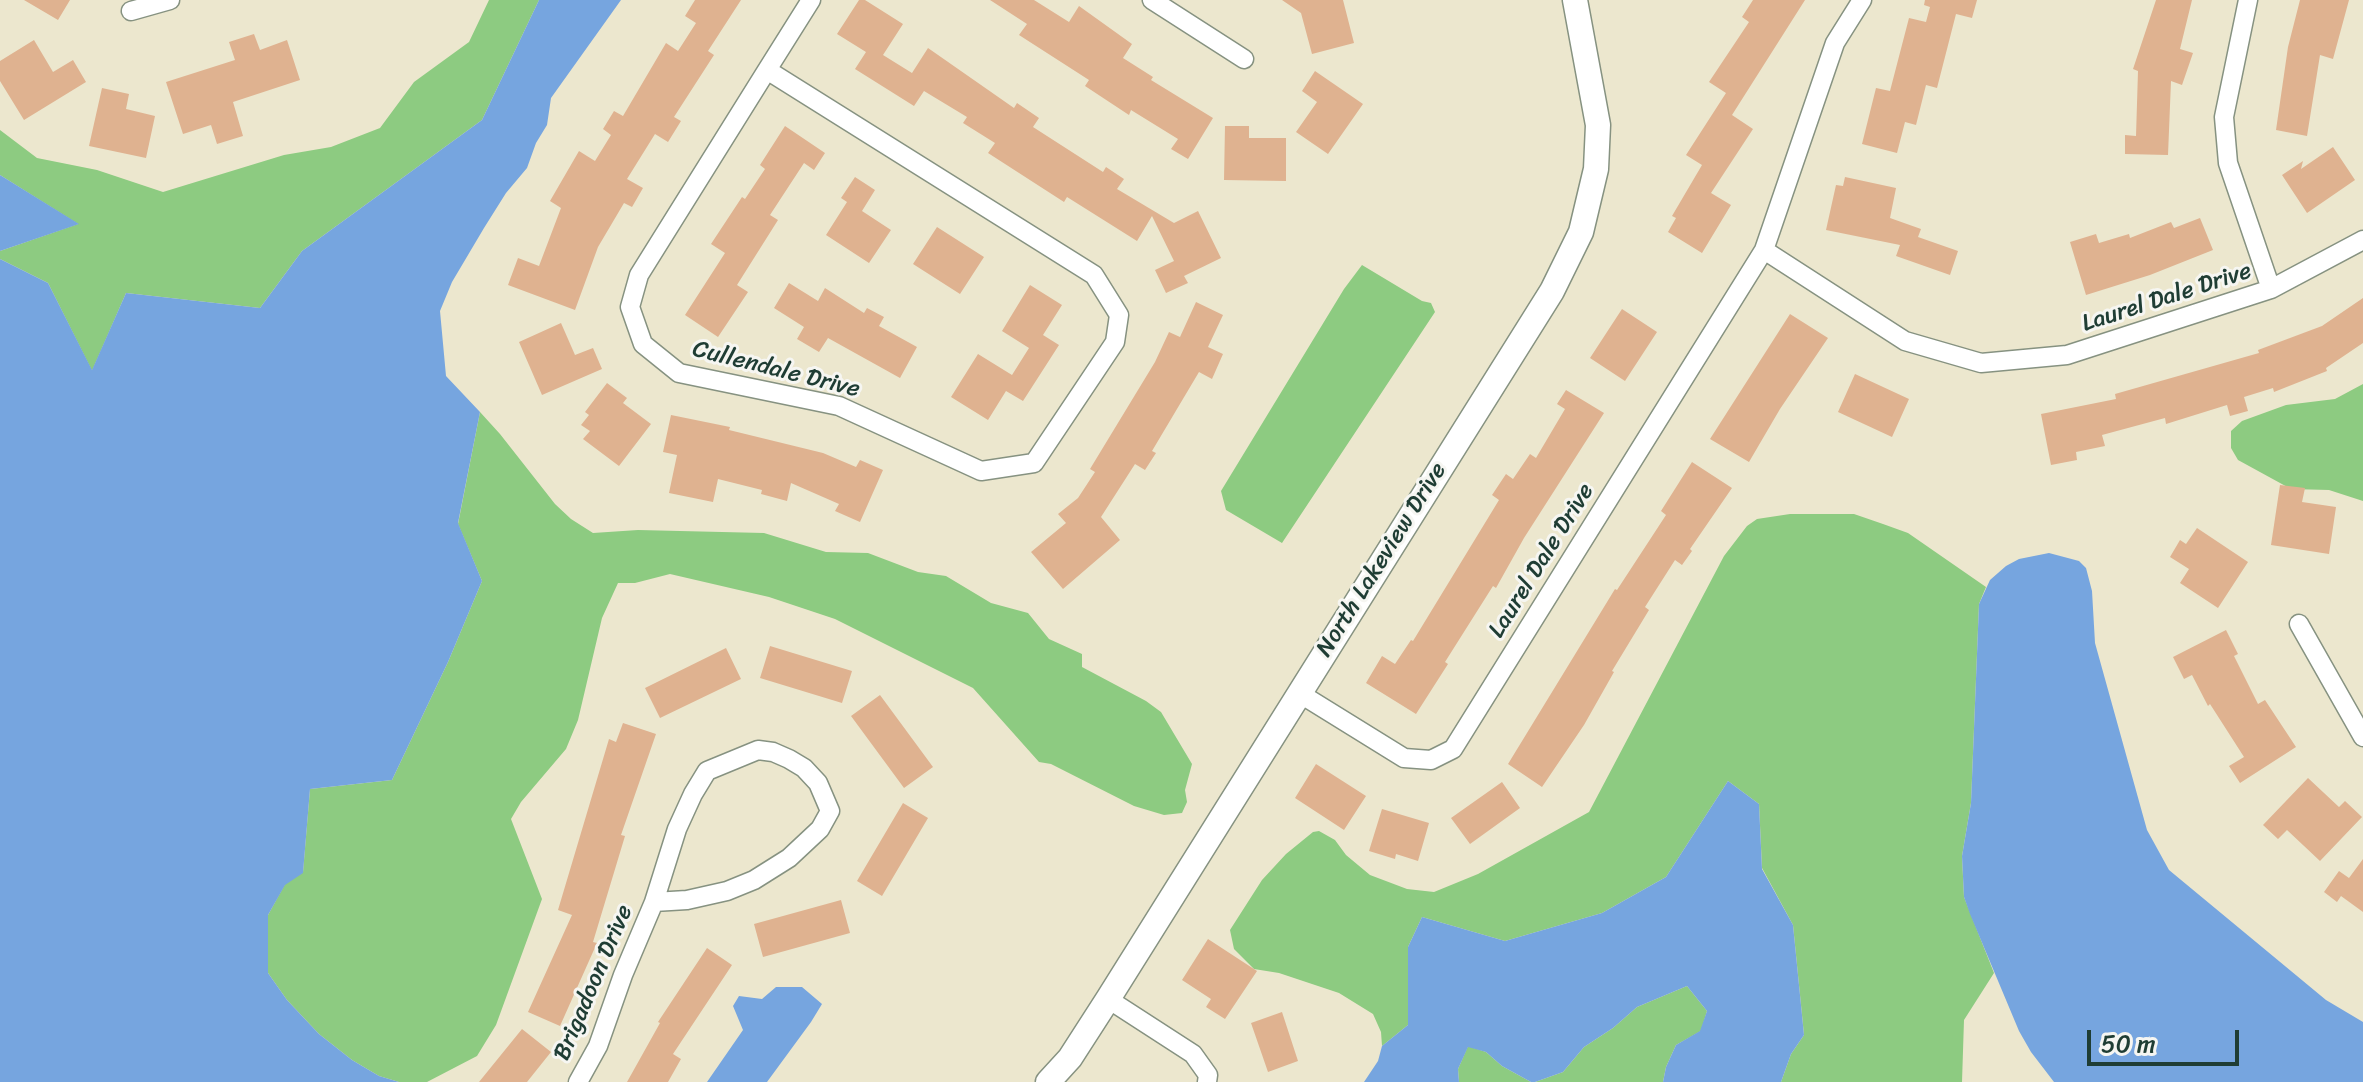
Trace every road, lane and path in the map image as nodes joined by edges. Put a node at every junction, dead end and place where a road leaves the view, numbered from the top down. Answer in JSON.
{"nodes":[{"id":1,"x":170,"y":0,"type":"edge"},
{"id":2,"x":811,"y":0,"type":"edge"},
{"id":3,"x":1152,"y":0,"type":"edge"},
{"id":4,"x":1575,"y":0,"type":"edge"},
{"id":5,"x":1862,"y":0,"type":"edge"},
{"id":6,"x":2248,"y":0,"type":"edge"},
{"id":7,"x":131,"y":11,"type":"dead end"},
{"id":8,"x":1244,"y":59,"type":"dead end"},
{"id":9,"x":767,"y":70,"type":"junction"},
{"id":10,"x":2363,"y":240,"type":"edge"},
{"id":11,"x":1764,"y":250,"type":"junction"},
{"id":12,"x":2271,"y":289,"type":"junction"},
{"id":13,"x":2299,"y":624,"type":"dead end"},
{"id":14,"x":1299,"y":693,"type":"junction"},
{"id":15,"x":2363,"y":737,"type":"edge"},
{"id":16,"x":654,"y":902,"type":"junction"},
{"id":17,"x":1108,"y":999,"type":"junction"},
{"id":18,"x":578,"y":1082,"type":"edge"},
{"id":19,"x":1048,"y":1082,"type":"edge"},
{"id":20,"x":1207,"y":1082,"type":"edge"}],
"edges":[{"from":1,"to":7,"type":"street"},
{"from":2,"to":9,"type":"street","name":"Cullendale Drive"},
{"from":3,"to":8,"type":"street"},
{"from":4,"to":14,"type":"street","name":"North Lakeview Drive"},
{"from":5,"to":11,"type":"street","name":"Laurel Dale Drive"},
{"from":6,"to":12,"type":"street"},
{"from":9,"to":9,"type":"street","name":"Cullendale Drive"},
{"from":10,"to":12,"type":"street","name":"Laurel Dale Drive"},
{"from":11,"to":12,"type":"street","name":"Laurel Dale Drive"},
{"from":11,"to":14,"type":"street","name":"Laurel Dale Drive"},
{"from":13,"to":15,"type":"street"},
{"from":14,"to":17,"type":"street","name":"North Lakeview Drive"},
{"from":16,"to":16,"type":"street","name":"Brigadoon Drive"},
{"from":16,"to":18,"type":"street","name":"Brigadoon Drive"},
{"from":17,"to":19,"type":"street","name":"North Lakeview Drive"},
{"from":17,"to":20,"type":"street"}]}
